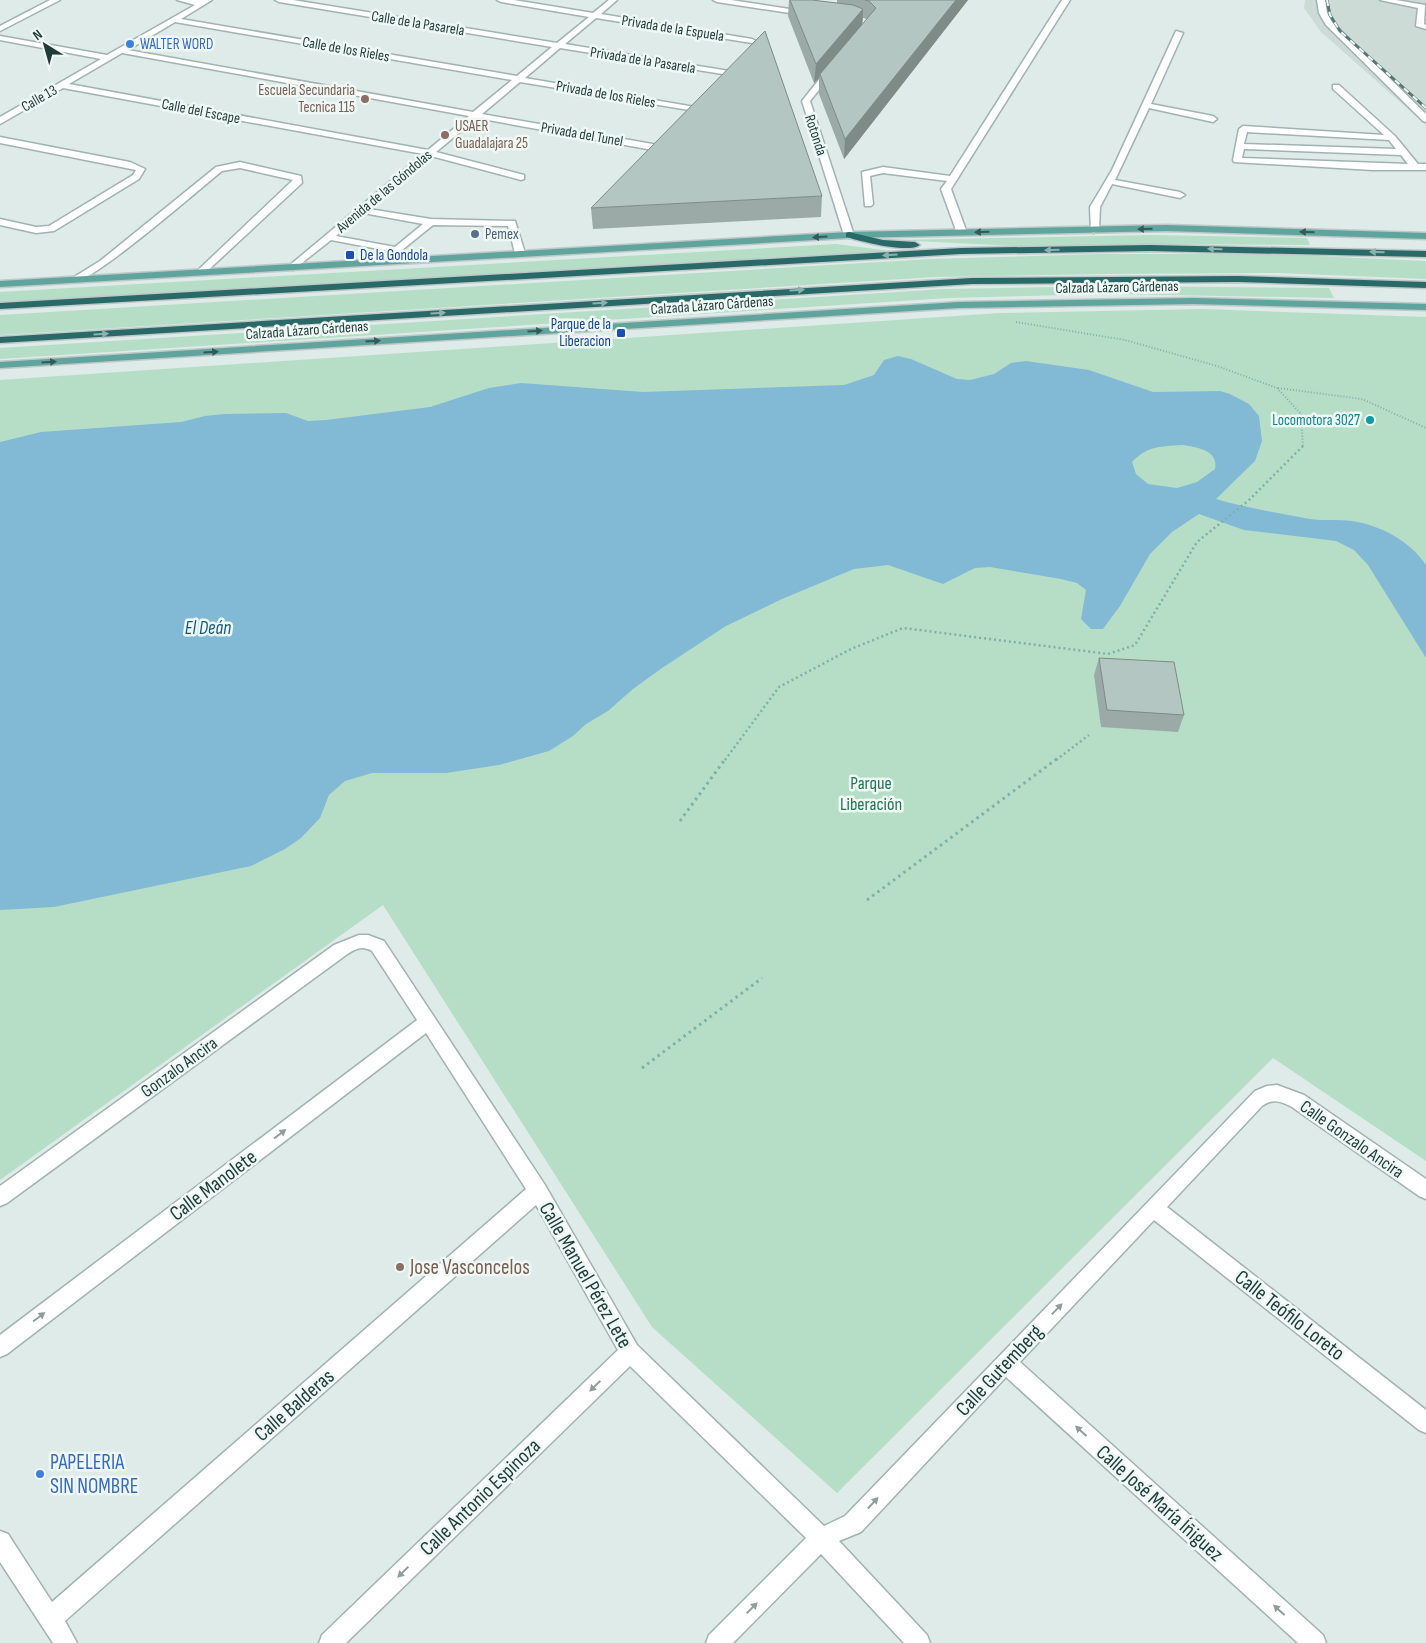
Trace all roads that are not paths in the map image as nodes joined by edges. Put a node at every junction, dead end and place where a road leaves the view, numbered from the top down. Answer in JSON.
{"nodes":[{"id":1,"x":56,"y":0,"type":"edge"},
{"id":2,"x":181,"y":0,"type":"edge"},
{"id":3,"x":279,"y":0,"type":"edge"},
{"id":4,"x":501,"y":0,"type":"edge"},
{"id":5,"x":613,"y":0,"type":"edge"},
{"id":6,"x":716,"y":0,"type":"edge"},
{"id":7,"x":1066,"y":0,"type":"edge"},
{"id":8,"x":1321,"y":0,"type":"edge"},
{"id":9,"x":1384,"y":0,"type":"edge"},
{"id":10,"x":205,"y":2,"type":"edge"},
{"id":11,"x":814,"y":7,"type":"edge"},
{"id":12,"x":808,"y":14,"type":"junction"},
{"id":13,"x":595,"y":15,"type":"junction"},
{"id":14,"x":817,"y":15,"type":"edge"},
{"id":15,"x":174,"y":20,"type":"junction"},
{"id":16,"x":1426,"y":27,"type":"edge"},
{"id":17,"x":0,"y":29,"type":"edge"},
{"id":18,"x":1179,"y":33,"type":"dead end"},
{"id":19,"x":0,"y":38,"type":"edge"},
{"id":20,"x":752,"y":40,"type":"dead end"},
{"id":21,"x":558,"y":46,"type":"junction"},
{"id":22,"x":121,"y":51,"type":"junction"},
{"id":23,"x":109,"y":58,"type":"junction"},
{"id":24,"x":838,"y":62,"type":"edge"},
{"id":25,"x":729,"y":74,"type":"edge"},
{"id":26,"x":518,"y":79,"type":"junction"},
{"id":27,"x":62,"y":85,"type":"junction"},
{"id":28,"x":1336,"y":87,"type":"dead end"},
{"id":29,"x":1146,"y":105,"type":"junction"},
{"id":30,"x":10,"y":108,"type":"dead end"},
{"id":31,"x":695,"y":109,"type":"edge"},
{"id":32,"x":19,"y":110,"type":"junction"},
{"id":33,"x":475,"y":114,"type":"junction"},
{"id":34,"x":1213,"y":119,"type":"dead end"},
{"id":35,"x":0,"y":120,"type":"edge"},
{"id":36,"x":1426,"y":120,"type":"edge"},
{"id":37,"x":1392,"y":138,"type":"junction"},
{"id":38,"x":0,"y":140,"type":"edge"},
{"id":39,"x":1240,"y":146,"type":"junction"},
{"id":40,"x":658,"y":148,"type":"edge"},
{"id":41,"x":1403,"y":152,"type":"junction"},
{"id":42,"x":429,"y":153,"type":"junction"},
{"id":43,"x":1416,"y":167,"type":"junction"},
{"id":44,"x":1426,"y":167,"type":"edge"},
{"id":45,"x":521,"y":177,"type":"dead end"},
{"id":46,"x":952,"y":179,"type":"junction"},
{"id":47,"x":1109,"y":181,"type":"junction"},
{"id":48,"x":1180,"y":195,"type":"dead end"},
{"id":49,"x":868,"y":204,"type":"dead end"},
{"id":50,"x":360,"y":210,"type":"junction"},
{"id":51,"x":0,"y":222,"type":"edge"},
{"id":52,"x":431,"y":222,"type":"junction"},
{"id":53,"x":1094,"y":230,"type":"junction"},
{"id":54,"x":962,"y":233,"type":"junction"},
{"id":55,"x":849,"y":236,"type":"junction"},
{"id":56,"x":1426,"y":236,"type":"edge"},
{"id":57,"x":328,"y":237,"type":"junction"},
{"id":58,"x":398,"y":250,"type":"junction"},
{"id":59,"x":1026,"y":250,"type":"junction"},
{"id":60,"x":520,"y":254,"type":"junction"},
{"id":61,"x":1426,"y":254,"type":"edge"},
{"id":62,"x":384,"y":261,"type":"junction"},
{"id":63,"x":293,"y":266,"type":"junction"},
{"id":64,"x":201,"y":272,"type":"junction"},
{"id":65,"x":78,"y":279,"type":"junction"},
{"id":66,"x":0,"y":284,"type":"edge"},
{"id":67,"x":1426,"y":285,"type":"edge"},
{"id":68,"x":0,"y":306,"type":"edge"},
{"id":69,"x":1426,"y":308,"type":"edge"},
{"id":70,"x":0,"y":340,"type":"edge"},
{"id":71,"x":0,"y":365,"type":"edge"},
{"id":72,"x":360,"y":940,"type":"joint"},
{"id":73,"x":426,"y":1023,"type":"junction"},
{"id":74,"x":1275,"y":1092,"type":"joint"},
{"id":75,"x":1426,"y":1190,"type":"edge"},
{"id":76,"x":538,"y":1191,"type":"junction"},
{"id":77,"x":0,"y":1198,"type":"edge"},
{"id":78,"x":1153,"y":1208,"type":"junction"},
{"id":79,"x":0,"y":1347,"type":"edge"},
{"id":80,"x":630,"y":1352,"type":"junction"},
{"id":81,"x":1006,"y":1363,"type":"junction"},
{"id":82,"x":1426,"y":1423,"type":"edge"},
{"id":83,"x":821,"y":1538,"type":"junction"},
{"id":84,"x":0,"y":1542,"type":"edge"},
{"id":85,"x":50,"y":1619,"type":"junction"},
{"id":86,"x":66,"y":1643,"type":"edge"},
{"id":87,"x":330,"y":1643,"type":"edge"},
{"id":88,"x":717,"y":1643,"type":"edge"},
{"id":89,"x":920,"y":1643,"type":"edge"},
{"id":90,"x":1315,"y":1643,"type":"edge"}],
"edges":[{"from":1,"to":17,"type":"street"},
{"from":2,"to":10,"type":"street"},
{"from":3,"to":21,"type":"street","name":"Calle de la Pasarela"},
{"from":4,"to":13,"type":"street","name":"Privada de la Espuela"},
{"from":5,"to":13,"type":"street","name":"Avenida de las Góndolas"},
{"from":6,"to":12,"type":"street"},
{"from":7,"to":46,"type":"street"},
{"from":8,"to":36,"type":"street"},
{"from":9,"to":16,"type":"street"},
{"from":10,"to":15,"type":"street","name":"Calle 13"},
{"from":11,"to":12,"type":"street"},
{"from":12,"to":14,"type":"street"},
{"from":13,"to":20,"type":"street","name":"Privada de la Espuela"},
{"from":13,"to":21,"type":"street","name":"Avenida de las Góndolas"},
{"from":15,"to":22,"type":"street","name":"Calle 13"},
{"from":15,"to":26,"type":"street","name":"Calle de los Rieles"},
{"from":18,"to":29,"type":"street"},
{"from":19,"to":23,"type":"street"},
{"from":21,"to":25,"type":"street","name":"Privada de la Pasarela"},
{"from":21,"to":26,"type":"street","name":"Avenida de las Góndolas"},
{"from":22,"to":23,"type":"street","name":"Calle 13"},
{"from":22,"to":33,"type":"street","name":"Privada del Tunel"},
{"from":23,"to":27,"type":"street","name":"Calle 13"},
{"from":24,"to":55,"type":"street","name":"Rotonda"},
{"from":26,"to":31,"type":"street","name":"Privada de los Rieles"},
{"from":26,"to":33,"type":"street","name":"Avenida de las Góndolas"},
{"from":27,"to":32,"type":"street","name":"Calle 13"},
{"from":27,"to":42,"type":"street","name":"Calle del Escape"},
{"from":28,"to":37,"type":"street"},
{"from":29,"to":34,"type":"street"},
{"from":29,"to":47,"type":"street"},
{"from":30,"to":32,"type":"street"},
{"from":32,"to":35,"type":"street","name":"Calle 13"},
{"from":33,"to":40,"type":"street","name":"Privada del Tunel"},
{"from":33,"to":42,"type":"street","name":"Avenida de las Góndolas"},
{"from":37,"to":39,"type":"street"},
{"from":37,"to":41,"type":"street"},
{"from":38,"to":51,"type":"street"},
{"from":39,"to":41,"type":"street"},
{"from":39,"to":43,"type":"street"},
{"from":41,"to":43,"type":"street"},
{"from":42,"to":45,"type":"street","name":"Calle del Escape"},
{"from":42,"to":50,"type":"street","name":"Avenida de las Góndolas"},
{"from":43,"to":44,"type":"street"},
{"from":46,"to":49,"type":"street"},
{"from":46,"to":54,"type":"street"},
{"from":47,"to":48,"type":"street"},
{"from":47,"to":53,"type":"street"},
{"from":50,"to":52,"type":"street"},
{"from":50,"to":57,"type":"street","name":"Avenida de las Góndolas"},
{"from":52,"to":58,"type":"street"},
{"from":52,"to":60,"type":"street"},
{"from":53,"to":54,"type":"main road","one_way":true},
{"from":56,"to":53,"type":"main road","one_way":true},
{"from":54,"to":55,"type":"main road"},
{"from":55,"to":59,"type":"highway"},
{"from":55,"to":60,"type":"main road","one_way":true},
{"from":57,"to":58,"type":"street"},
{"from":57,"to":63,"type":"street","name":"Avenida de las Góndolas"},
{"from":58,"to":62,"type":"street"},
{"from":61,"to":59,"type":"highway","one_way":true},
{"from":59,"to":68,"type":"highway","one_way":true},
{"from":60,"to":62,"type":"main road"},
{"from":62,"to":63,"type":"main road"},
{"from":63,"to":64,"type":"main road"},
{"from":64,"to":65,"type":"main road"},
{"from":64,"to":65,"type":"street"},
{"from":65,"to":66,"type":"main road"},
{"from":70,"to":67,"type":"highway","name":"Calzada Lázaro Cárdenas","one_way":true},
{"from":71,"to":69,"type":"main road","name":"Calzada Lázaro Cárdenas","one_way":true},
{"from":72,"to":73,"type":"street","name":"Calle Manuel Pérez Lete"},
{"from":72,"to":77,"type":"street","name":"Gonzalo Ancira"},
{"from":73,"to":76,"type":"street","name":"Calle Manuel Pérez Lete"},
{"from":79,"to":73,"type":"street","name":"Calle Manolete","one_way":true},
{"from":74,"to":75,"type":"street","name":"Calle Gonzalo Ancira"},
{"from":74,"to":78,"type":"street","name":"Calle Gutemberg"},
{"from":76,"to":80,"type":"street","name":"Calle Manuel Pérez Lete"},
{"from":76,"to":85,"type":"street","name":"Calle Balderas"},
{"from":81,"to":78,"type":"street","name":"Calle Gutemberg","one_way":true},
{"from":78,"to":82,"type":"street","name":"Calle Teófilo Loreto"},
{"from":80,"to":83,"type":"street","name":"Calle Manuel Pérez Lete"},
{"from":80,"to":87,"type":"street","name":"Calle Antonio Espinoza","one_way":true},
{"from":83,"to":81,"type":"street","name":"Calle Gutemberg","one_way":true},
{"from":90,"to":81,"type":"street","name":"Calle José María Íñiguez","one_way":true},
{"from":88,"to":83,"type":"street","name":"Calle Gutemberg","one_way":true},
{"from":83,"to":89,"type":"street","name":"Calle Manuel Pérez Lete"},
{"from":84,"to":85,"type":"street"},
{"from":85,"to":86,"type":"street"}]}
